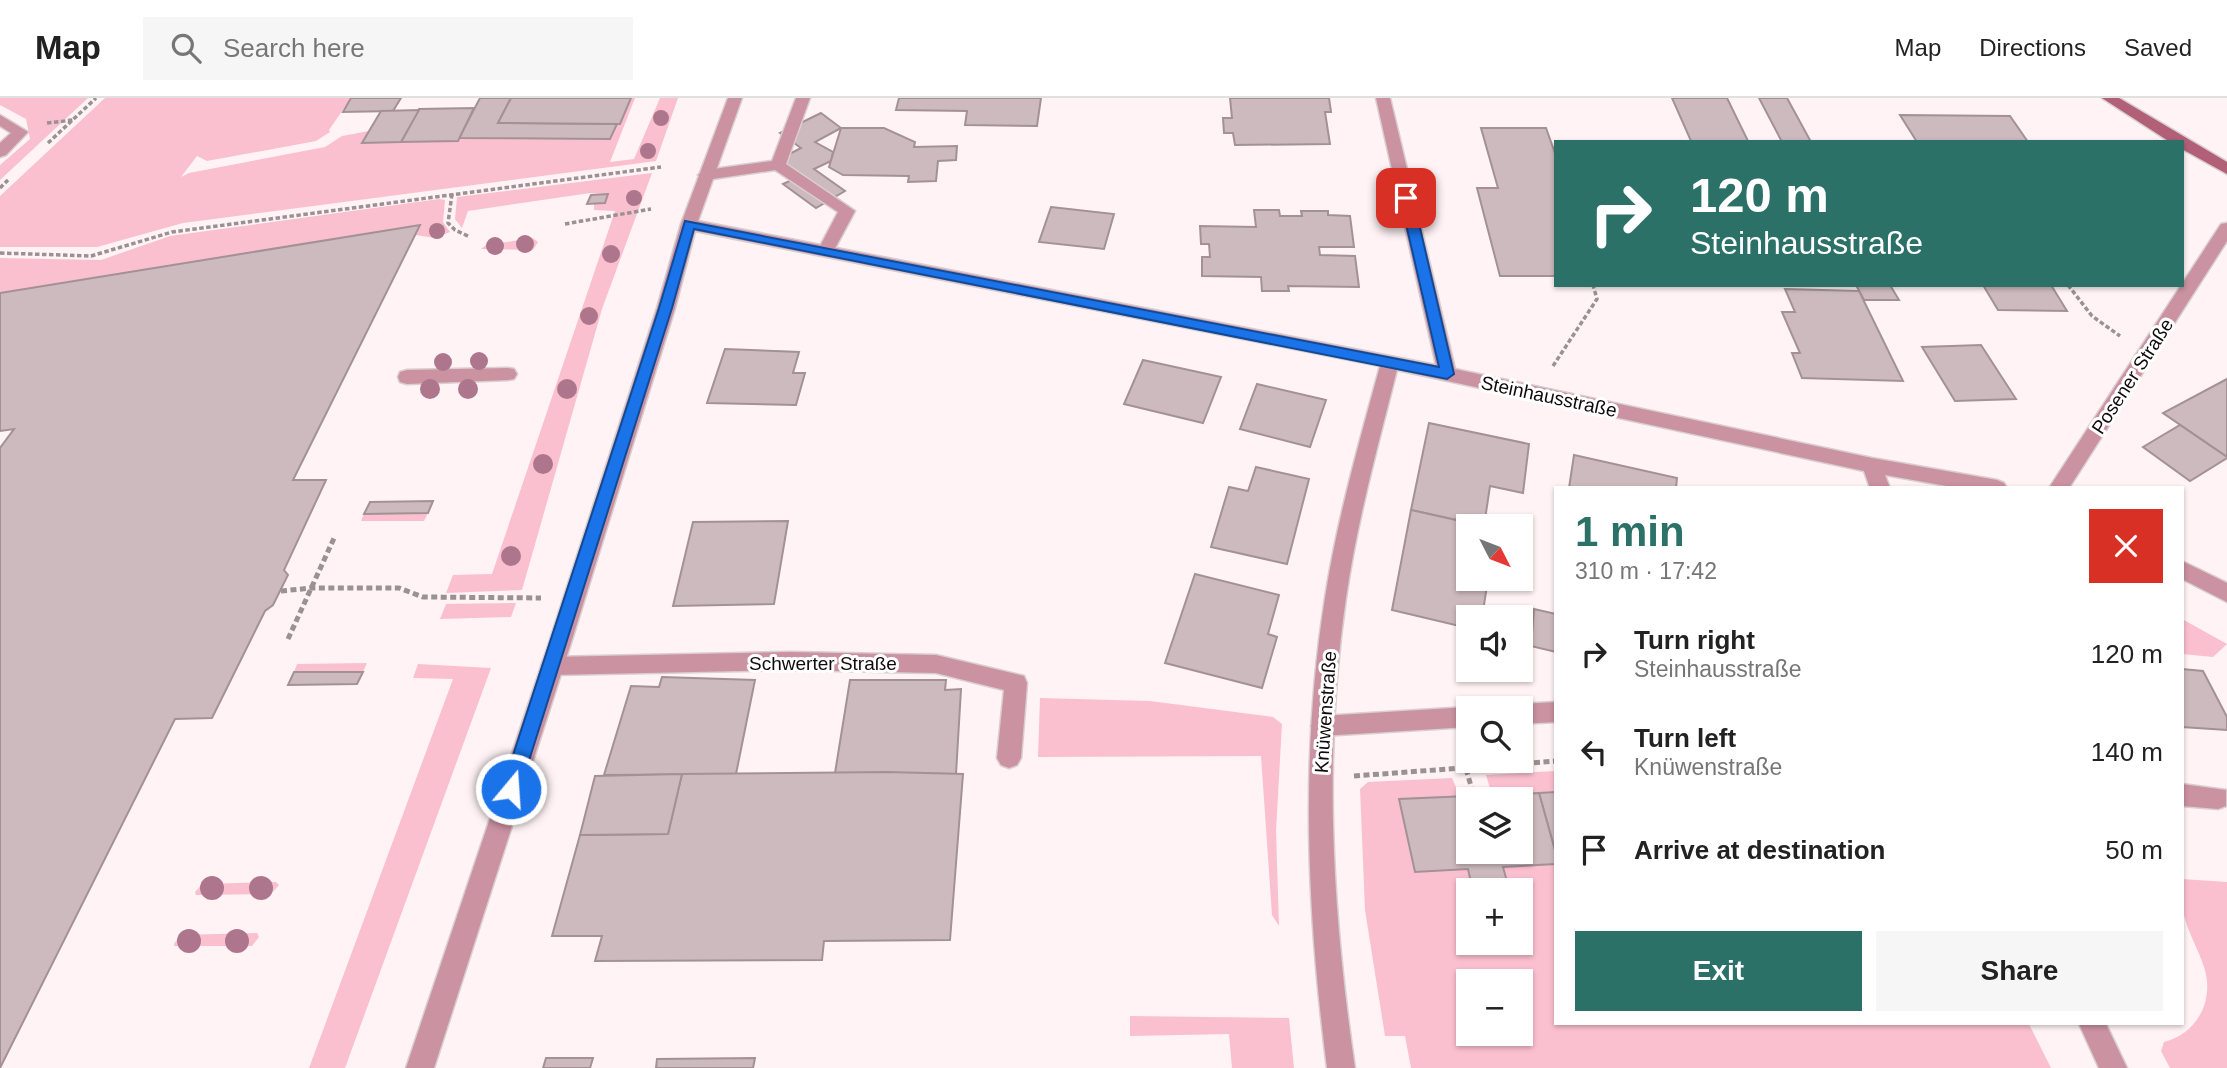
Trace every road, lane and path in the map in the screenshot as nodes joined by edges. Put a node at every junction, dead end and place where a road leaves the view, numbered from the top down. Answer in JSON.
{"nodes":[{"id":1,"x":735,"y":98,"type":"edge"},
{"id":2,"x":803,"y":98,"type":"edge"},
{"id":3,"x":1383,"y":98,"type":"edge"},
{"id":4,"x":2109,"y":98,"type":"edge"},
{"id":5,"x":0,"y":120,"type":"edge"},
{"id":6,"x":73,"y":120,"type":"dead end"},
{"id":7,"x":51,"y":122,"type":"dead end"},
{"id":8,"x":2179,"y":140,"type":"edge"},
{"id":9,"x":2184,"y":143,"type":"edge"},
{"id":10,"x":0,"y":152,"type":"edge"},
{"id":11,"x":778,"y":165,"type":"junction"},
{"id":12,"x":661,"y":167,"type":"dead end"},
{"id":13,"x":2227,"y":169,"type":"edge"},
{"id":14,"x":706,"y":175,"type":"junction"},
{"id":15,"x":452,"y":194,"type":"junction"},
{"id":16,"x":651,"y":209,"type":"dead end"},
{"id":17,"x":565,"y":224,"type":"dead end"},
{"id":18,"x":689,"y":224,"type":"junction"},
{"id":19,"x":2227,"y":228,"type":"edge"},
{"id":20,"x":470,"y":237,"type":"dead end"},
{"id":21,"x":826,"y":250,"type":"junction"},
{"id":22,"x":0,"y":253,"type":"edge"},
{"id":23,"x":1594,"y":287,"type":"edge"},
{"id":24,"x":2070,"y":287,"type":"edge"},
{"id":25,"x":2146,"y":355,"type":"junction"},
{"id":26,"x":1390,"y":362,"type":"junction"},
{"id":27,"x":508,"y":374,"type":"dead end"},
{"id":28,"x":1447,"y":374,"type":"junction"},
{"id":29,"x":407,"y":377,"type":"dead end"},
{"id":30,"x":1535,"y":393,"type":"junction"},
{"id":31,"x":1872,"y":466,"type":"junction"},
{"id":32,"x":1879,"y":486,"type":"edge"},
{"id":33,"x":1986,"y":486,"type":"edge"},
{"id":34,"x":2060,"y":486,"type":"edge"},
{"id":35,"x":335,"y":536,"type":"dead end"},
{"id":36,"x":2184,"y":570,"type":"edge"},
{"id":37,"x":312,"y":587,"type":"junction"},
{"id":38,"x":281,"y":591,"type":"dead end"},
{"id":39,"x":2227,"y":593,"type":"edge"},
{"id":40,"x":573,"y":599,"type":"junction"},
{"id":41,"x":288,"y":639,"type":"dead end"},
{"id":42,"x":552,"y":666,"type":"junction"},
{"id":43,"x":1554,"y":712,"type":"edge"},
{"id":44,"x":1533,"y":714,"type":"edge"},
{"id":45,"x":1456,"y":719,"type":"edge"},
{"id":46,"x":1322,"y":726,"type":"junction"},
{"id":47,"x":1009,"y":758,"type":"dead end"},
{"id":48,"x":1554,"y":761,"type":"edge"},
{"id":49,"x":1533,"y":763,"type":"edge"},
{"id":50,"x":1456,"y":770,"type":"edge"},
{"id":51,"x":1320,"y":778,"type":"junction"},
{"id":52,"x":2184,"y":795,"type":"edge"},
{"id":53,"x":2218,"y":798,"type":"dead end"},
{"id":54,"x":2092,"y":1025,"type":"edge"},
{"id":55,"x":421,"y":1068,"type":"edge"},
{"id":56,"x":1341,"y":1068,"type":"edge"},
{"id":57,"x":2113,"y":1068,"type":"edge"}],
"edges":[{"from":1,"to":14,"type":"street"},
{"from":2,"to":11,"type":"street"},
{"from":3,"to":28,"type":"street"},
{"from":4,"to":8,"type":"main road"},
{"from":5,"to":10,"type":"street"},
{"from":6,"to":7,"type":"path"},
{"from":9,"to":13,"type":"main road"},
{"from":11,"to":14,"type":"street"},
{"from":11,"to":21,"type":"street"},
{"from":12,"to":15,"type":"path"},
{"from":14,"to":18,"type":"street"},
{"from":15,"to":20,"type":"path"},
{"from":15,"to":22,"type":"path"},
{"from":16,"to":17,"type":"path"},
{"from":18,"to":21,"type":"street","name":"Steinhausstraße"},
{"from":18,"to":40,"type":"street"},
{"from":19,"to":25,"type":"street","name":"Posener Straße"},
{"from":21,"to":26,"type":"street","name":"Steinhausstraße"},
{"from":23,"to":30,"type":"path"},
{"from":24,"to":25,"type":"path"},
{"from":25,"to":34,"type":"street","name":"Posener Straße"},
{"from":26,"to":28,"type":"street","name":"Steinhausstraße"},
{"from":26,"to":46,"type":"street","name":"Knüwenstraße"},
{"from":27,"to":29,"type":"street"},
{"from":28,"to":30,"type":"street","name":"Steinhausstraße"},
{"from":30,"to":31,"type":"street","name":"Steinhausstraße"},
{"from":31,"to":32,"type":"street"},
{"from":31,"to":33,"type":"street","name":"Steinhausstraße"},
{"from":35,"to":37,"type":"path"},
{"from":36,"to":39,"type":"street"},
{"from":37,"to":38,"type":"path"},
{"from":37,"to":40,"type":"path"},
{"from":37,"to":41,"type":"path"},
{"from":40,"to":42,"type":"street"},
{"from":42,"to":47,"type":"street","name":"Schwerter Straße"},
{"from":42,"to":55,"type":"street"},
{"from":43,"to":44,"type":"street"},
{"from":45,"to":46,"type":"street"},
{"from":46,"to":51,"type":"street","name":"Knüwenstraße"},
{"from":48,"to":49,"type":"path"},
{"from":50,"to":51,"type":"path"},
{"from":51,"to":56,"type":"street","name":"Knüwenstraße"},
{"from":52,"to":53,"type":"street"},
{"from":54,"to":57,"type":"street"}]}
